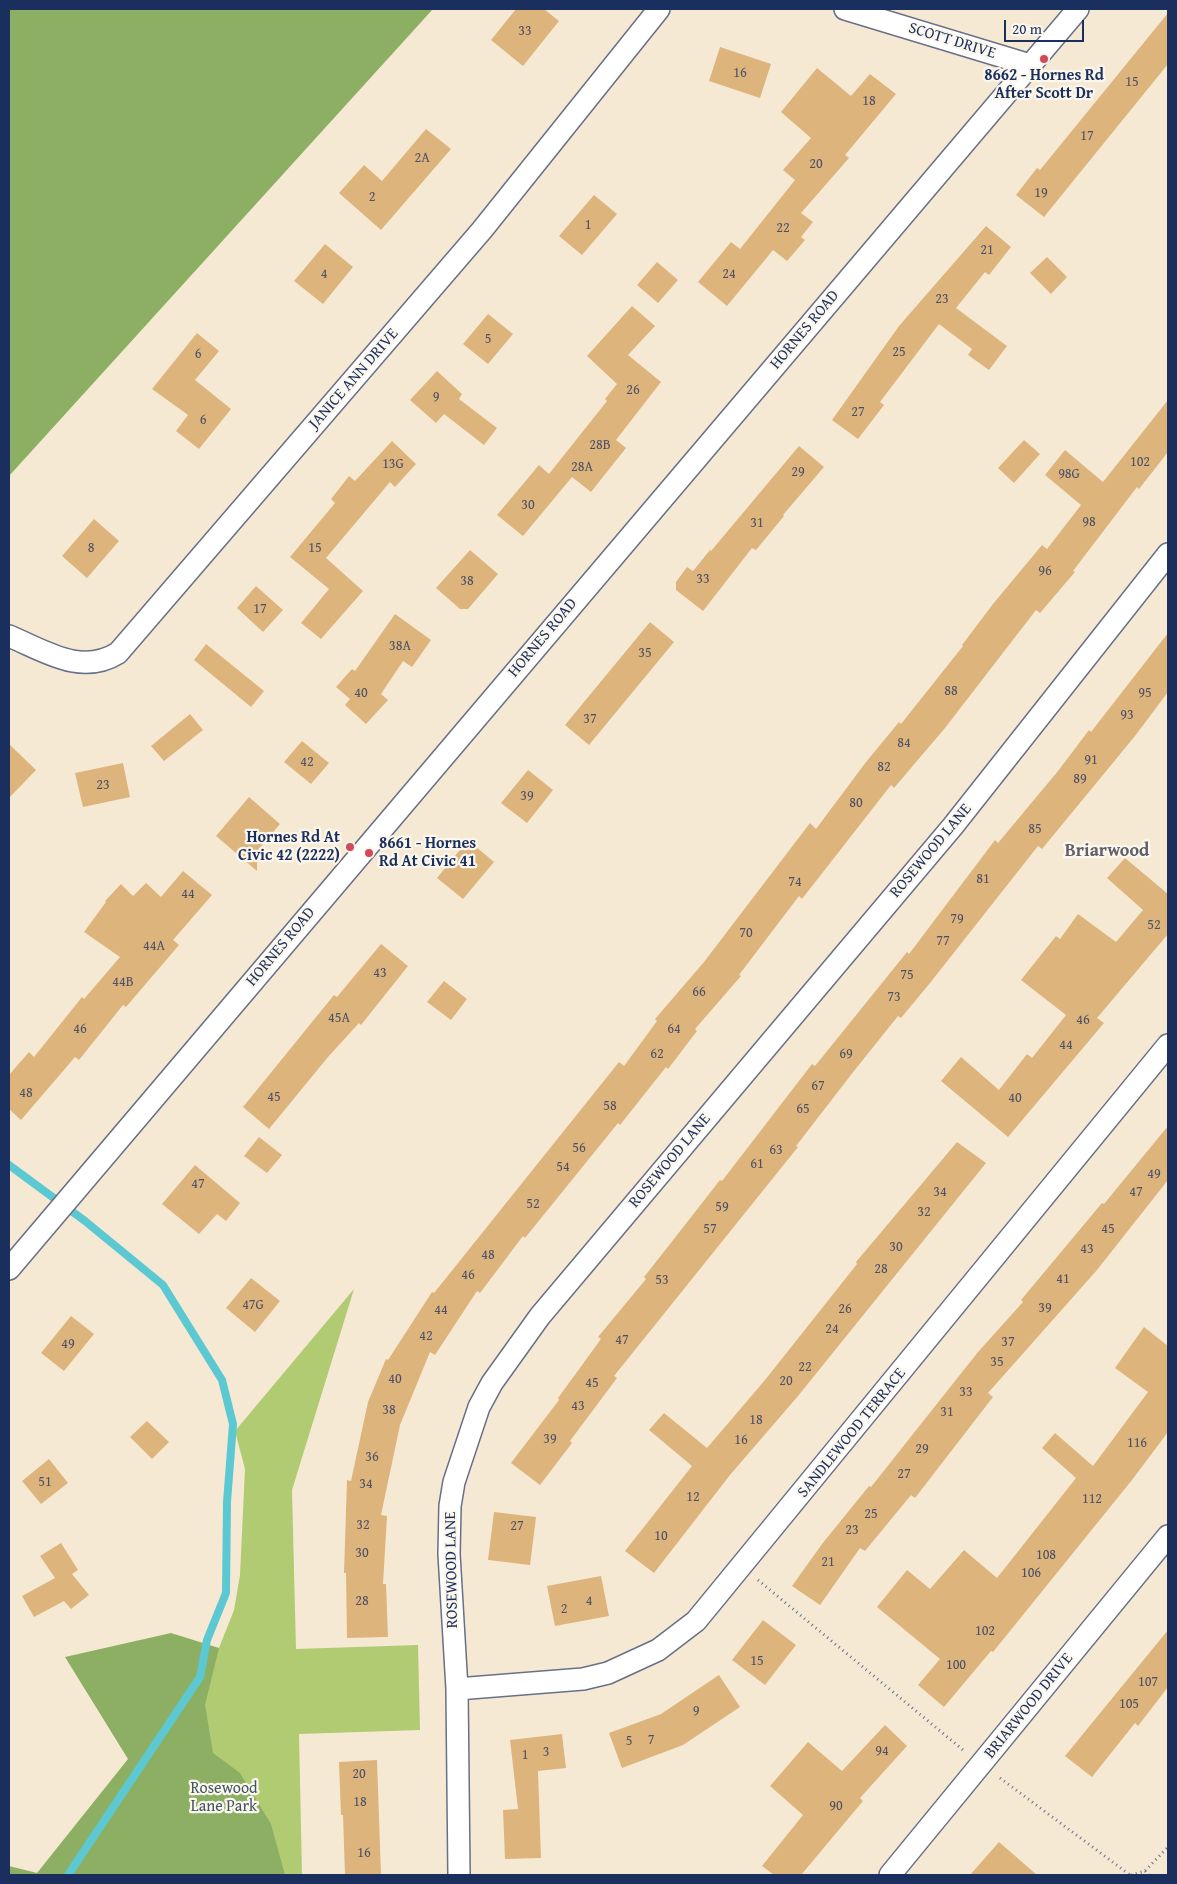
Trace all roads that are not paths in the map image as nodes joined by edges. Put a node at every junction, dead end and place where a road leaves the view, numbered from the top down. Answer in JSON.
{"nodes":[{"id":1,"x":659,"y":9,"type":"edge"},
{"id":2,"x":845,"y":9,"type":"edge"},
{"id":3,"x":1078,"y":9,"type":"edge"},
{"id":4,"x":1030,"y":65,"type":"junction"},
{"id":5,"x":1168,"y":554,"type":"edge"},
{"id":6,"x":9,"y":636,"type":"edge"},
{"id":7,"x":1168,"y":1045,"type":"edge"},
{"id":8,"x":9,"y":1269,"type":"edge"},
{"id":9,"x":1168,"y":1536,"type":"edge"},
{"id":10,"x":457,"y":1689,"type":"junction"},
{"id":11,"x":459,"y":1875,"type":"edge"},
{"id":12,"x":890,"y":1875,"type":"edge"}],
"edges":[{"from":1,"to":6,"type":"street","name":"JANICE ANN DRIVE"},
{"from":2,"to":4,"type":"street","name":"SCOTT DRIVE"},
{"from":3,"to":4,"type":"street","name":"HORNES ROAD"},
{"from":4,"to":8,"type":"street","name":"HORNES ROAD"},
{"from":5,"to":10,"type":"street","name":"ROSEWOOD LANE"},
{"from":7,"to":10,"type":"street","name":"SANDLEWOOD TERRACE"},
{"from":9,"to":12,"type":"street","name":"BRIARWOOD DRIVE"},
{"from":10,"to":11,"type":"street","name":"ROSEWOOD LANE"}]}
